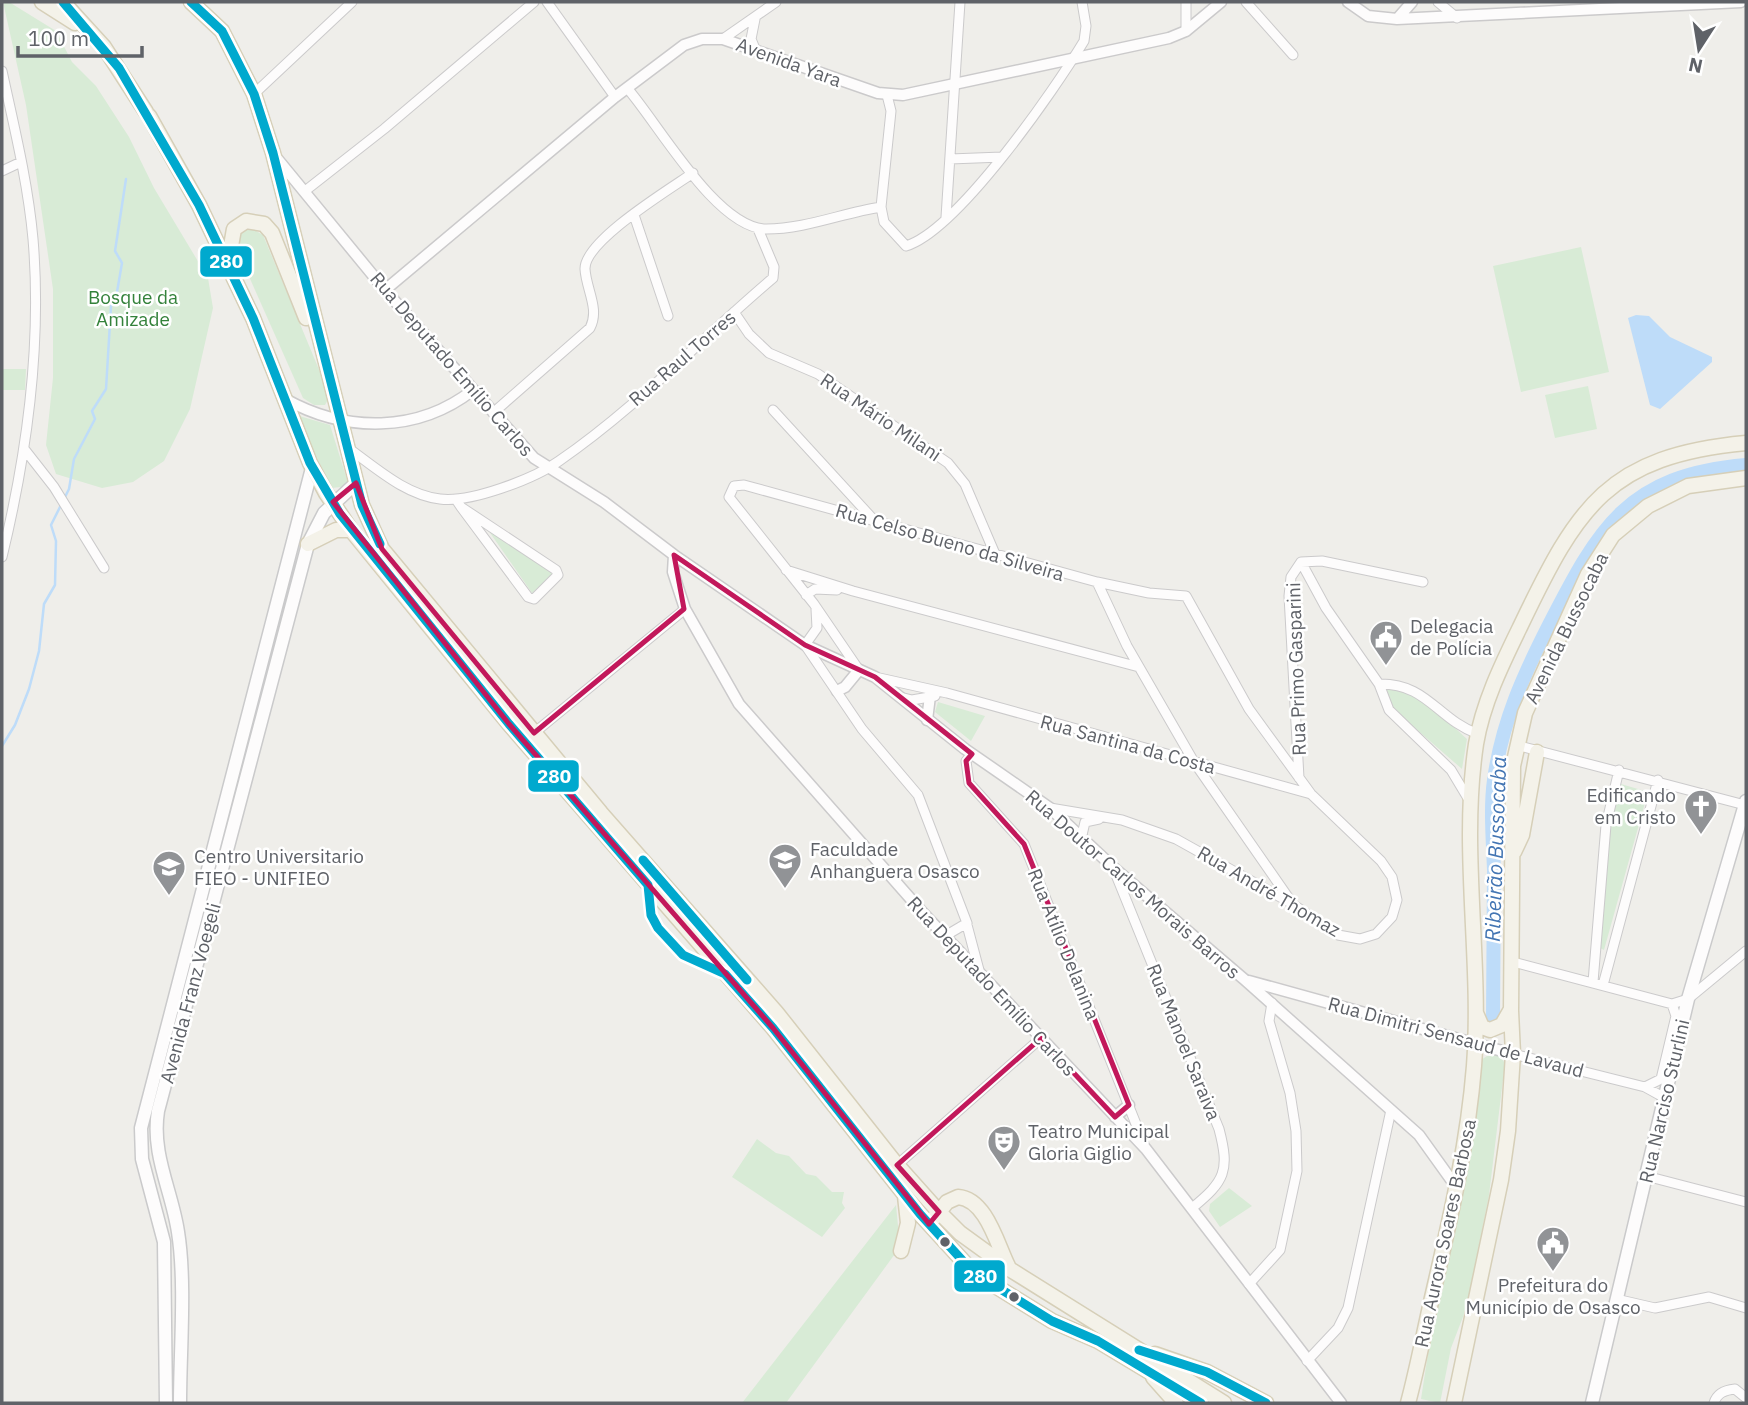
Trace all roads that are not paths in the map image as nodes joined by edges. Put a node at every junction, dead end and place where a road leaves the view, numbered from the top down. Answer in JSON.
{"nodes":[{"id":1,"x":42,"y":2,"type":"edge"},
{"id":2,"x":63,"y":2,"type":"edge"},
{"id":3,"x":192,"y":2,"type":"edge"},
{"id":4,"x":352,"y":2,"type":"edge"},
{"id":5,"x":534,"y":2,"type":"edge"},
{"id":6,"x":547,"y":2,"type":"edge"},
{"id":7,"x":775,"y":2,"type":"edge"},
{"id":8,"x":960,"y":2,"type":"edge"},
{"id":9,"x":1082,"y":2,"type":"edge"},
{"id":10,"x":1186,"y":2,"type":"edge"},
{"id":11,"x":1221,"y":2,"type":"edge"},
{"id":12,"x":1247,"y":2,"type":"edge"},
{"id":13,"x":1348,"y":2,"type":"edge"},
{"id":14,"x":1412,"y":2,"type":"edge"},
{"id":15,"x":1438,"y":2,"type":"edge"},
{"id":16,"x":1741,"y":2,"type":"edge"},
{"id":17,"x":1695,"y":3,"type":"edge"},
{"id":18,"x":1609,"y":6,"type":"edge"},
{"id":19,"x":1457,"y":18,"type":"junction"},
{"id":20,"x":755,"y":19,"type":"junction"},
{"id":21,"x":1397,"y":19,"type":"junction"},
{"id":22,"x":1186,"y":31,"type":"junction"},
{"id":23,"x":91,"y":33,"type":"junction"},
{"id":24,"x":723,"y":39,"type":"junction"},
{"id":25,"x":756,"y":51,"type":"junction"},
{"id":26,"x":1293,"y":55,"type":"dead end"},
{"id":27,"x":1074,"y":58,"type":"junction"},
{"id":28,"x":2,"y":71,"type":"edge"},
{"id":29,"x":956,"y":83,"type":"junction"},
{"id":30,"x":627,"y":88,"type":"junction"},
{"id":31,"x":254,"y":94,"type":"junction"},
{"id":32,"x":887,"y":95,"type":"junction"},
{"id":33,"x":903,"y":95,"type":"junction"},
{"id":34,"x":615,"y":97,"type":"junction"},
{"id":35,"x":891,"y":111,"type":"junction"},
{"id":36,"x":273,"y":153,"type":"junction"},
{"id":37,"x":1002,"y":157,"type":"junction"},
{"id":38,"x":950,"y":159,"type":"junction"},
{"id":39,"x":21,"y":162,"type":"junction"},
{"id":40,"x":2,"y":171,"type":"edge"},
{"id":41,"x":694,"y":173,"type":"junction"},
{"id":42,"x":305,"y":191,"type":"junction"},
{"id":43,"x":287,"y":206,"type":"junction"},
{"id":44,"x":881,"y":207,"type":"junction"},
{"id":45,"x":634,"y":215,"type":"junction"},
{"id":46,"x":946,"y":216,"type":"junction"},
{"id":47,"x":758,"y":229,"type":"junction"},
{"id":48,"x":228,"y":264,"type":"junction"},
{"id":49,"x":385,"y":290,"type":"junction"},
{"id":50,"x":734,"y":312,"type":"junction"},
{"id":51,"x":668,"y":316,"type":"dead end"},
{"id":52,"x":318,"y":342,"type":"junction"},
{"id":53,"x":473,"y":390,"type":"junction"},
{"id":54,"x":285,"y":399,"type":"junction"},
{"id":55,"x":773,"y":410,"type":"dead end"},
{"id":56,"x":492,"y":413,"type":"junction"},
{"id":57,"x":339,"y":418,"type":"junction"},
{"id":58,"x":1746,"y":443,"type":"edge"},
{"id":59,"x":347,"y":447,"type":"junction"},
{"id":60,"x":25,"y":450,"type":"junction"},
{"id":61,"x":312,"y":468,"type":"junction"},
{"id":62,"x":547,"y":468,"type":"junction"},
{"id":63,"x":1746,"y":478,"type":"edge"},
{"id":64,"x":356,"y":483,"type":"junction"},
{"id":65,"x":333,"y":502,"type":"junction"},
{"id":66,"x":459,"y":504,"type":"junction"},
{"id":67,"x":873,"y":520,"type":"junction"},
{"id":68,"x":351,"y":530,"type":"junction"},
{"id":69,"x":309,"y":544,"type":"junction"},
{"id":70,"x":3,"y":551,"type":"edge"},
{"id":71,"x":995,"y":554,"type":"junction"},
{"id":72,"x":674,"y":555,"type":"junction"},
{"id":73,"x":1301,"y":562,"type":"junction"},
{"id":74,"x":104,"y":568,"type":"dead end"},
{"id":75,"x":786,"y":570,"type":"junction"},
{"id":76,"x":1097,"y":582,"type":"junction"},
{"id":77,"x":1423,"y":582,"type":"dead end"},
{"id":78,"x":853,"y":591,"type":"junction"},
{"id":79,"x":806,"y":595,"type":"junction"},
{"id":80,"x":1180,"y":595,"type":"joint"},
{"id":81,"x":278,"y":597,"type":"junction"},
{"id":82,"x":294,"y":601,"type":"junction"},
{"id":83,"x":814,"y":604,"type":"junction"},
{"id":84,"x":685,"y":609,"type":"junction"},
{"id":85,"x":817,"y":628,"type":"junction"},
{"id":86,"x":835,"y":632,"type":"junction"},
{"id":87,"x":805,"y":645,"type":"junction"},
{"id":88,"x":1139,"y":667,"type":"junction"},
{"id":89,"x":859,"y":670,"type":"junction"},
{"id":90,"x":875,"y":677,"type":"junction"},
{"id":91,"x":1379,"y":684,"type":"junction"},
{"id":92,"x":837,"y":691,"type":"junction"},
{"id":93,"x":947,"y":694,"type":"junction"},
{"id":94,"x":896,"y":695,"type":"junction"},
{"id":95,"x":930,"y":696,"type":"junction"},
{"id":96,"x":927,"y":720,"type":"junction"},
{"id":97,"x":534,"y":733,"type":"junction"},
{"id":98,"x":1478,"y":734,"type":"junction"},
{"id":99,"x":1516,"y":745,"type":"junction"},
{"id":100,"x":1537,"y":752,"type":"junction"},
{"id":101,"x":972,"y":754,"type":"junction"},
{"id":102,"x":1194,"y":762,"type":"junction"},
{"id":103,"x":1619,"y":770,"type":"junction"},
{"id":104,"x":1299,"y":778,"type":"junction"},
{"id":105,"x":1658,"y":780,"type":"junction"},
{"id":106,"x":1311,"y":794,"type":"junction"},
{"id":107,"x":1746,"y":803,"type":"edge"},
{"id":108,"x":1472,"y":804,"type":"junction"},
{"id":109,"x":1050,"y":808,"type":"junction"},
{"id":110,"x":1122,"y":820,"type":"junction"},
{"id":111,"x":1082,"y":835,"type":"junction"},
{"id":112,"x":1514,"y":853,"type":"junction"},
{"id":113,"x":1114,"y":868,"type":"junction"},
{"id":114,"x":1291,"y":903,"type":"junction"},
{"id":115,"x":967,"y":925,"type":"junction"},
{"id":116,"x":945,"y":936,"type":"junction"},
{"id":117,"x":1746,"y":951,"type":"edge"},
{"id":118,"x":1596,"y":952,"type":"junction"},
{"id":119,"x":1611,"y":955,"type":"junction"},
{"id":120,"x":1513,"y":962,"type":"junction"},
{"id":121,"x":980,"y":974,"type":"junction"},
{"id":122,"x":1245,"y":980,"type":"junction"},
{"id":123,"x":1593,"y":982,"type":"junction"},
{"id":124,"x":1603,"y":985,"type":"junction"},
{"id":125,"x":1296,"y":993,"type":"junction"},
{"id":126,"x":1688,"y":999,"type":"junction"},
{"id":127,"x":1272,"y":1003,"type":"junction"},
{"id":128,"x":1672,"y":1004,"type":"junction"},
{"id":129,"x":1475,"y":1009,"type":"junction"},
{"id":130,"x":1511,"y":1010,"type":"junction"},
{"id":131,"x":1041,"y":1038,"type":"junction"},
{"id":132,"x":1475,"y":1044,"type":"junction"},
{"id":133,"x":1513,"y":1054,"type":"junction"},
{"id":134,"x":1645,"y":1087,"type":"junction"},
{"id":135,"x":1665,"y":1098,"type":"junction"},
{"id":136,"x":1129,"y":1105,"type":"junction"},
{"id":137,"x":1391,"y":1110,"type":"junction"},
{"id":138,"x":1115,"y":1116,"type":"junction"},
{"id":139,"x":140,"y":1147,"type":"junction"},
{"id":140,"x":1146,"y":1149,"type":"junction"},
{"id":141,"x":158,"y":1152,"type":"junction"},
{"id":142,"x":897,"y":1165,"type":"junction"},
{"id":143,"x":143,"y":1166,"type":"junction"},
{"id":144,"x":1646,"y":1176,"type":"junction"},
{"id":145,"x":1457,"y":1188,"type":"junction"},
{"id":146,"x":905,"y":1195,"type":"junction"},
{"id":147,"x":1746,"y":1202,"type":"edge"},
{"id":148,"x":1192,"y":1208,"type":"junction"},
{"id":149,"x":939,"y":1212,"type":"junction"},
{"id":150,"x":929,"y":1224,"type":"junction"},
{"id":151,"x":901,"y":1251,"type":"dead end"},
{"id":152,"x":1011,"y":1270,"type":"junction"},
{"id":153,"x":165,"y":1279,"type":"junction"},
{"id":154,"x":1249,"y":1283,"type":"junction"},
{"id":155,"x":1616,"y":1299,"type":"junction"},
{"id":156,"x":1746,"y":1308,"type":"edge"},
{"id":157,"x":180,"y":1312,"type":"junction"},
{"id":158,"x":1140,"y":1351,"type":"junction"},
{"id":159,"x":1307,"y":1361,"type":"junction"},
{"id":160,"x":1150,"y":1373,"type":"junction"},
{"id":161,"x":1170,"y":1377,"type":"junction"},
{"id":162,"x":1327,"y":1385,"type":"junction"},
{"id":163,"x":1410,"y":1397,"type":"edge"},
{"id":164,"x":1746,"y":1398,"type":"edge"},
{"id":165,"x":1452,"y":1401,"type":"edge"},
{"id":166,"x":166,"y":1403,"type":"edge"},
{"id":167,"x":180,"y":1403,"type":"edge"},
{"id":168,"x":1176,"y":1403,"type":"edge"},
{"id":169,"x":1201,"y":1403,"type":"edge"},
{"id":170,"x":1224,"y":1403,"type":"edge"},
{"id":171,"x":1266,"y":1403,"type":"edge"},
{"id":172,"x":1335,"y":1403,"type":"edge"},
{"id":173,"x":1341,"y":1403,"type":"edge"},
{"id":174,"x":1421,"y":1403,"type":"edge"},
{"id":175,"x":1592,"y":1403,"type":"edge"},
{"id":176,"x":1714,"y":1403,"type":"edge"}],
"edges":[{"from":1,"to":23,"type":"main road"},
{"from":2,"to":23,"type":"main road"},
{"from":3,"to":31,"type":"main road"},
{"from":4,"to":31,"type":"street"},
{"from":5,"to":42,"type":"street"},
{"from":6,"to":34,"type":"street"},
{"from":7,"to":20,"type":"street"},
{"from":8,"to":29,"type":"street"},
{"from":9,"to":27,"type":"street"},
{"from":10,"to":22,"type":"street"},
{"from":11,"to":22,"type":"street","name":"Avenida Yara"},
{"from":12,"to":26,"type":"street"},
{"from":13,"to":21,"type":"street"},
{"from":14,"to":21,"type":"street"},
{"from":15,"to":19,"type":"street"},
{"from":16,"to":17,"type":"street"},
{"from":17,"to":18,"type":"street"},
{"from":18,"to":19,"type":"street"},
{"from":19,"to":21,"type":"street"},
{"from":20,"to":24,"type":"street"},
{"from":20,"to":25,"type":"street"},
{"from":22,"to":27,"type":"street","name":"Avenida Yara"},
{"from":23,"to":48,"type":"main road"},
{"from":24,"to":25,"type":"street","name":"Avenida Yara"},
{"from":24,"to":30,"type":"street","name":"Avenida Yara"},
{"from":25,"to":32,"type":"street","name":"Avenida Yara"},
{"from":27,"to":29,"type":"street","name":"Avenida Yara"},
{"from":27,"to":37,"type":"street"},
{"from":28,"to":39,"type":"street"},
{"from":29,"to":33,"type":"street","name":"Avenida Yara"},
{"from":29,"to":38,"type":"street"},
{"from":30,"to":34,"type":"street","name":"Avenida Yara"},
{"from":30,"to":41,"type":"street"},
{"from":31,"to":36,"type":"main road"},
{"from":32,"to":33,"type":"street","name":"Avenida Yara"},
{"from":32,"to":35,"type":"street"},
{"from":33,"to":35,"type":"street"},
{"from":34,"to":49,"type":"street","name":"Avenida Yara"},
{"from":35,"to":44,"type":"street"},
{"from":36,"to":42,"type":"street","name":"Rua Deputado Emílio Carlos"},
{"from":36,"to":43,"type":"main road"},
{"from":37,"to":38,"type":"street"},
{"from":37,"to":46,"type":"street"},
{"from":38,"to":46,"type":"street"},
{"from":39,"to":40,"type":"street"},
{"from":39,"to":60,"type":"street"},
{"from":41,"to":45,"type":"street"},
{"from":41,"to":47,"type":"street"},
{"from":42,"to":43,"type":"street"},
{"from":42,"to":49,"type":"street","name":"Rua Deputado Emílio Carlos"},
{"from":43,"to":52,"type":"main road"},
{"from":44,"to":46,"type":"street"},
{"from":44,"to":47,"type":"street"},
{"from":45,"to":51,"type":"street"},
{"from":45,"to":56,"type":"street"},
{"from":47,"to":50,"type":"street","name":"Rua Raul Torres"},
{"from":48,"to":52,"type":"main road"},
{"from":48,"to":54,"type":"main road"},
{"from":49,"to":53,"type":"street","name":"Rua Deputado Emílio Carlos"},
{"from":50,"to":62,"type":"street","name":"Rua Raul Torres"},
{"from":50,"to":71,"type":"street","name":"Rua Mário Milani"},
{"from":52,"to":57,"type":"main road"},
{"from":53,"to":56,"type":"street","name":"Rua Deputado Emílio Carlos"},
{"from":53,"to":57,"type":"street"},
{"from":54,"to":57,"type":"street"},
{"from":54,"to":61,"type":"main road"},
{"from":55,"to":67,"type":"street"},
{"from":56,"to":62,"type":"street","name":"Rua Deputado Emílio Carlos"},
{"from":57,"to":59,"type":"main road"},
{"from":58,"to":98,"type":"main road","name":"Rua Aurora Soares Barbosa"},
{"from":59,"to":64,"type":"main road"},
{"from":59,"to":66,"type":"street"},
{"from":60,"to":70,"type":"street"},
{"from":60,"to":74,"type":"street"},
{"from":61,"to":65,"type":"main road"},
{"from":61,"to":81,"type":"main road","name":"Avenida Franz Voegeli"},
{"from":62,"to":66,"type":"street","name":"Rua Raul Torres"},
{"from":62,"to":72,"type":"street","name":"Rua Deputado Emílio Carlos"},
{"from":63,"to":99,"type":"main road","name":"Avenida Bussocaba"},
{"from":64,"to":65,"type":"main road","name":"Avenida Franz Voegeli"},
{"from":64,"to":97,"type":"main road"},
{"from":65,"to":68,"type":"main road"},
{"from":65,"to":69,"type":"main road","name":"Avenida Franz Voegeli"},
{"from":66,"to":66,"type":"street"},
{"from":67,"to":71,"type":"street","name":"Rua Celso Bueno da Silveira"},
{"from":67,"to":75,"type":"street","name":"Rua Celso Bueno da Silveira"},
{"from":68,"to":69,"type":"main road"},
{"from":68,"to":146,"type":"main road"},
{"from":69,"to":82,"type":"main road","name":"Avenida Franz Voegeli"},
{"from":71,"to":76,"type":"street","name":"Rua Celso Bueno da Silveira"},
{"from":72,"to":84,"type":"street","name":"Rua Deputado Emílio Carlos"},
{"from":72,"to":87,"type":"street","name":"Rua Doutor Carlos Morais Barros"},
{"from":73,"to":77,"type":"street","name":"Rua Primo Gasparini"},
{"from":73,"to":91,"type":"street"},
{"from":73,"to":104,"type":"street","name":"Rua Primo Gasparini"},
{"from":75,"to":78,"type":"street"},
{"from":75,"to":79,"type":"street"},
{"from":76,"to":80,"type":"street","name":"Rua Celso Bueno da Silveira"},
{"from":76,"to":88,"type":"street"},
{"from":78,"to":79,"type":"street"},
{"from":78,"to":88,"type":"street"},
{"from":79,"to":83,"type":"street"},
{"from":80,"to":104,"type":"street","name":"Rua André Thomaz"},
{"from":81,"to":82,"type":"main road"},
{"from":81,"to":139,"type":"main road","name":"Avenida Franz Voegeli"},
{"from":82,"to":141,"type":"main road","name":"Avenida Franz Voegeli"},
{"from":83,"to":85,"type":"street"},
{"from":83,"to":86,"type":"street"},
{"from":84,"to":97,"type":"street"},
{"from":84,"to":116,"type":"street","name":"Rua Deputado Emílio Carlos"},
{"from":85,"to":86,"type":"street"},
{"from":85,"to":87,"type":"street"},
{"from":86,"to":89,"type":"street"},
{"from":87,"to":89,"type":"street","name":"Rua Doutor Carlos Morais Barros"},
{"from":87,"to":92,"type":"street"},
{"from":88,"to":102,"type":"street"},
{"from":89,"to":90,"type":"street","name":"Rua Doutor Carlos Morais Barros"},
{"from":89,"to":92,"type":"street"},
{"from":90,"to":93,"type":"street","name":"Rua Santina da Costa"},
{"from":90,"to":94,"type":"street","name":"Rua Doutor Carlos Morais Barros"},
{"from":91,"to":98,"type":"street"},
{"from":91,"to":108,"type":"street"},
{"from":92,"to":115,"type":"street"},
{"from":93,"to":95,"type":"street","name":"Rua Santina da Costa"},
{"from":93,"to":102,"type":"street","name":"Rua Santina da Costa"},
{"from":94,"to":95,"type":"street","name":"Rua Santina da Costa"},
{"from":94,"to":96,"type":"street","name":"Rua Doutor Carlos Morais Barros"},
{"from":95,"to":96,"type":"street"},
{"from":96,"to":101,"type":"street","name":"Rua Doutor Carlos Morais Barros"},
{"from":97,"to":142,"type":"main road"},
{"from":98,"to":108,"type":"main road","name":"Rua Aurora Soares Barbosa"},
{"from":99,"to":100,"type":"street"},
{"from":99,"to":112,"type":"main road","name":"Avenida Bussocaba"},
{"from":100,"to":103,"type":"street"},
{"from":100,"to":112,"type":"main road"},
{"from":101,"to":109,"type":"street","name":"Rua Doutor Carlos Morais Barros"},
{"from":101,"to":136,"type":"street","name":"Rua Atílio Delanina"},
{"from":102,"to":106,"type":"street","name":"Rua Santina da Costa"},
{"from":102,"to":114,"type":"street"},
{"from":103,"to":105,"type":"street"},
{"from":103,"to":118,"type":"street"},
{"from":104,"to":106,"type":"street","name":"Rua André Thomaz"},
{"from":105,"to":107,"type":"street"},
{"from":105,"to":119,"type":"street"},
{"from":106,"to":114,"type":"street","name":"Rua André Thomaz"},
{"from":107,"to":126,"type":"main road","name":"Rua Narciso Sturlini"},
{"from":108,"to":129,"type":"main road","name":"Rua Aurora Soares Barbosa"},
{"from":109,"to":110,"type":"street","name":"Rua André Thomaz"},
{"from":109,"to":111,"type":"street","name":"Rua Doutor Carlos Morais Barros"},
{"from":110,"to":111,"type":"street","name":"Rua André Thomaz"},
{"from":110,"to":114,"type":"street","name":"Rua André Thomaz"},
{"from":111,"to":113,"type":"street","name":"Rua Doutor Carlos Morais Barros"},
{"from":112,"to":120,"type":"main road"},
{"from":113,"to":122,"type":"street","name":"Rua Doutor Carlos Morais Barros"},
{"from":113,"to":148,"type":"street","name":"Rua Manoel Saraiva"},
{"from":115,"to":116,"type":"street"},
{"from":115,"to":121,"type":"street"},
{"from":116,"to":121,"type":"street","name":"Rua Deputado Emílio Carlos"},
{"from":117,"to":126,"type":"street"},
{"from":118,"to":119,"type":"street"},
{"from":118,"to":123,"type":"street"},
{"from":119,"to":124,"type":"street"},
{"from":120,"to":123,"type":"street"},
{"from":120,"to":130,"type":"main road"},
{"from":121,"to":131,"type":"street","name":"Rua Deputado Emílio Carlos"},
{"from":122,"to":125,"type":"street","name":"Rua Dimitri Sensaud de Lavaud"},
{"from":122,"to":127,"type":"street","name":"Rua Doutor Carlos Morais Barros"},
{"from":123,"to":124,"type":"street"},
{"from":124,"to":128,"type":"street"},
{"from":125,"to":127,"type":"street"},
{"from":125,"to":132,"type":"street","name":"Rua Dimitri Sensaud de Lavaud"},
{"from":126,"to":128,"type":"street"},
{"from":126,"to":135,"type":"main road","name":"Rua Narciso Sturlini"},
{"from":127,"to":137,"type":"street","name":"Rua Doutor Carlos Morais Barros"},
{"from":127,"to":154,"type":"street"},
{"from":128,"to":134,"type":"street","name":"Rua Narciso Sturlini"},
{"from":129,"to":130,"type":"main road"},
{"from":129,"to":132,"type":"main road","name":"Rua Aurora Soares Barbosa"},
{"from":130,"to":133,"type":"main road"},
{"from":131,"to":138,"type":"street","name":"Rua Deputado Emílio Carlos"},
{"from":131,"to":142,"type":"street"},
{"from":132,"to":133,"type":"street","name":"Rua Dimitri Sensaud de Lavaud"},
{"from":132,"to":145,"type":"main road","name":"Rua Aurora Soares Barbosa"},
{"from":133,"to":134,"type":"street","name":"Rua Dimitri Sensaud de Lavaud"},
{"from":133,"to":165,"type":"main road"},
{"from":134,"to":135,"type":"street","name":"Rua Dimitri Sensaud de Lavaud"},
{"from":135,"to":144,"type":"main road","name":"Rua Narciso Sturlini"},
{"from":136,"to":138,"type":"street"},
{"from":136,"to":140,"type":"street","name":"Rua Atílio Delanina"},
{"from":137,"to":145,"type":"street","name":"Rua Doutor Carlos Morais Barros"},
{"from":137,"to":159,"type":"street"},
{"from":138,"to":140,"type":"street","name":"Rua Deputado Emílio Carlos"},
{"from":139,"to":141,"type":"main road"},
{"from":139,"to":143,"type":"main road","name":"Avenida Franz Voegeli"},
{"from":140,"to":148,"type":"street","name":"Rua Deputado Emílio Carlos"},
{"from":141,"to":143,"type":"main road"},
{"from":141,"to":157,"type":"main road","name":"Avenida Franz Voegeli"},
{"from":142,"to":149,"type":"main road"},
{"from":143,"to":153,"type":"main road","name":"Avenida Franz Voegeli"},
{"from":144,"to":147,"type":"street"},
{"from":144,"to":155,"type":"main road","name":"Rua Narciso Sturlini"},
{"from":145,"to":163,"type":"main road","name":"Rua Aurora Soares Barbosa"},
{"from":146,"to":150,"type":"main road"},
{"from":146,"to":151,"type":"main road"},
{"from":148,"to":154,"type":"street","name":"Rua Deputado Emílio Carlos"},
{"from":149,"to":150,"type":"main road"},
{"from":149,"to":152,"type":"main road"},
{"from":149,"to":152,"type":"main road"},
{"from":150,"to":160,"type":"main road"},
{"from":152,"to":158,"type":"main road"},
{"from":153,"to":157,"type":"main road"},
{"from":153,"to":166,"type":"main road","name":"Avenida Franz Voegeli"},
{"from":154,"to":159,"type":"street","name":"Rua Deputado Emílio Carlos"},
{"from":155,"to":156,"type":"street"},
{"from":155,"to":175,"type":"main road","name":"Rua Narciso Sturlini"},
{"from":157,"to":167,"type":"main road","name":"Avenida Franz Voegeli"},
{"from":158,"to":161,"type":"main road"},
{"from":158,"to":171,"type":"main road"},
{"from":159,"to":162,"type":"street","name":"Rua Deputado Emílio Carlos"},
{"from":160,"to":161,"type":"main road"},
{"from":160,"to":168,"type":"main road"},
{"from":161,"to":169,"type":"main road"},
{"from":161,"to":170,"type":"main road"},
{"from":162,"to":172,"type":"street","name":"Rua Deputado Emílio Carlos"},
{"from":162,"to":173,"type":"street","name":"Rua Deputado Emílio Carlos"},
{"from":163,"to":174,"type":"main road"},
{"from":164,"to":176,"type":"street"}]}
